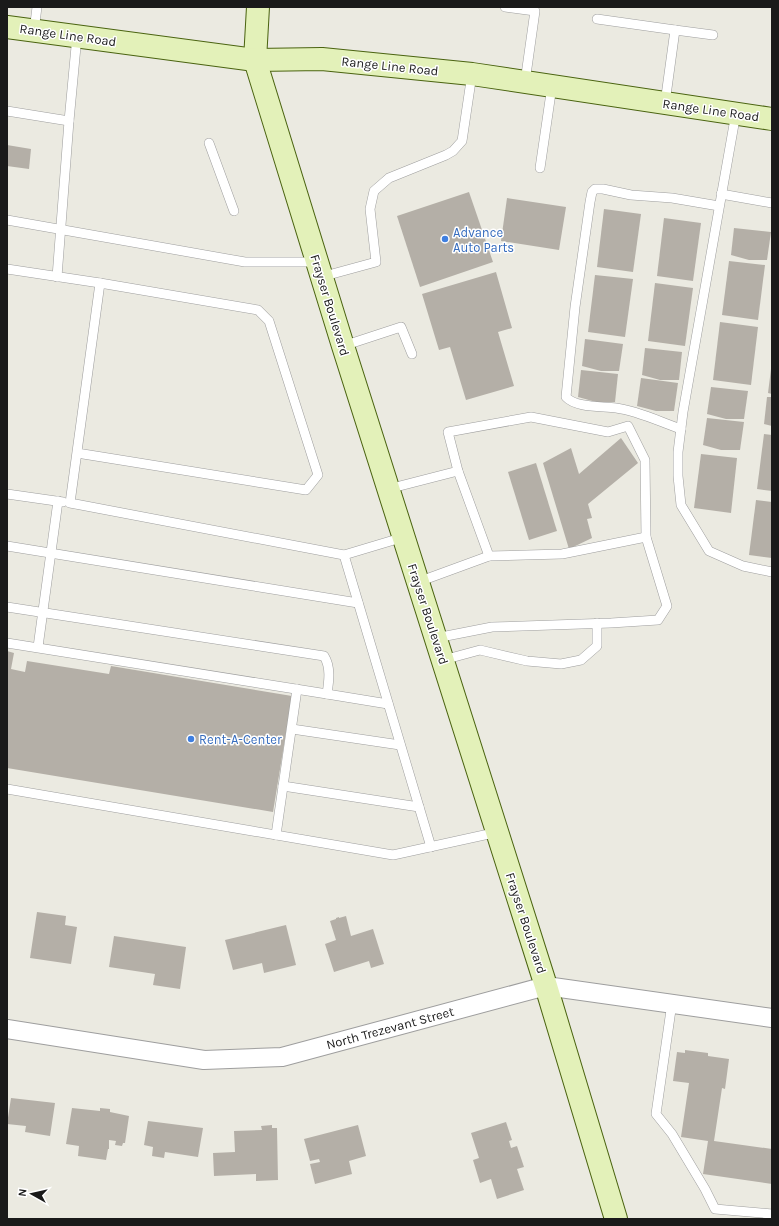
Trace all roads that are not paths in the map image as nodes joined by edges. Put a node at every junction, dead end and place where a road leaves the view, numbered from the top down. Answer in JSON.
{"nodes":[{"id":1,"x":37,"y":7,"type":"edge"},
{"id":2,"x":258,"y":7,"type":"edge"},
{"id":3,"x":505,"y":7,"type":"edge"},
{"id":4,"x":537,"y":9,"type":"edge"},
{"id":5,"x":597,"y":19,"type":"dead end"},
{"id":6,"x":7,"y":26,"type":"edge"},
{"id":7,"x":675,"y":30,"type":"junction"},
{"id":8,"x":34,"y":31,"type":"junction"},
{"id":9,"x":713,"y":35,"type":"dead end"},
{"id":10,"x":77,"y":36,"type":"junction"},
{"id":11,"x":255,"y":60,"type":"junction"},
{"id":12,"x":472,"y":74,"type":"junction"},
{"id":13,"x":525,"y":82,"type":"junction"},
{"id":14,"x":552,"y":86,"type":"junction"},
{"id":15,"x":665,"y":103,"type":"junction"},
{"id":16,"x":7,"y":111,"type":"edge"},
{"id":17,"x":736,"y":113,"type":"junction"},
{"id":18,"x":772,"y":119,"type":"edge"},
{"id":19,"x":69,"y":121,"type":"junction"},
{"id":20,"x":209,"y":143,"type":"dead end"},
{"id":21,"x":540,"y":168,"type":"dead end"},
{"id":22,"x":721,"y":194,"type":"junction"},
{"id":23,"x":772,"y":203,"type":"edge"},
{"id":24,"x":719,"y":206,"type":"junction"},
{"id":25,"x":234,"y":211,"type":"dead end"},
{"id":26,"x":7,"y":220,"type":"edge"},
{"id":27,"x":61,"y":229,"type":"junction"},
{"id":28,"x":7,"y":269,"type":"edge"},
{"id":29,"x":319,"y":270,"type":"junction"},
{"id":30,"x":58,"y":277,"type":"junction"},
{"id":31,"x":100,"y":283,"type":"junction"},
{"id":32,"x":343,"y":346,"type":"junction"},
{"id":33,"x":412,"y":354,"type":"dead end"},
{"id":34,"x":681,"y":430,"type":"junction"},
{"id":35,"x":77,"y":453,"type":"junction"},
{"id":36,"x":458,"y":471,"type":"junction"},
{"id":37,"x":388,"y":489,"type":"junction"},
{"id":38,"x":7,"y":494,"type":"edge"},
{"id":39,"x":58,"y":501,"type":"junction"},
{"id":40,"x":70,"y":503,"type":"junction"},
{"id":41,"x":646,"y":536,"type":"junction"},
{"id":42,"x":404,"y":537,"type":"junction"},
{"id":43,"x":7,"y":546,"type":"edge"},
{"id":44,"x":51,"y":554,"type":"junction"},
{"id":45,"x":344,"y":555,"type":"junction"},
{"id":46,"x":489,"y":556,"type":"junction"},
{"id":47,"x":772,"y":572,"type":"edge"},
{"id":48,"x":418,"y":582,"type":"junction"},
{"id":49,"x":358,"y":603,"type":"junction"},
{"id":50,"x":7,"y":607,"type":"edge"},
{"id":51,"x":43,"y":612,"type":"junction"},
{"id":52,"x":597,"y":623,"type":"junction"},
{"id":53,"x":436,"y":638,"type":"junction"},
{"id":54,"x":7,"y":642,"type":"edge"},
{"id":55,"x":38,"y":648,"type":"junction"},
{"id":56,"x":443,"y":660,"type":"junction"},
{"id":57,"x":297,"y":689,"type":"junction"},
{"id":58,"x":328,"y":694,"type":"junction"},
{"id":59,"x":388,"y":704,"type":"junction"},
{"id":60,"x":292,"y":729,"type":"junction"},
{"id":61,"x":400,"y":745,"type":"junction"},
{"id":62,"x":283,"y":786,"type":"junction"},
{"id":63,"x":7,"y":789,"type":"edge"},
{"id":64,"x":419,"y":807,"type":"junction"},
{"id":65,"x":498,"y":832,"type":"junction"},
{"id":66,"x":276,"y":835,"type":"junction"},
{"id":67,"x":431,"y":847,"type":"junction"},
{"id":68,"x":546,"y":986,"type":"junction"},
{"id":69,"x":672,"y":1004,"type":"junction"},
{"id":70,"x":772,"y":1018,"type":"edge"},
{"id":71,"x":7,"y":1029,"type":"edge"},
{"id":72,"x":772,"y":1214,"type":"edge"},
{"id":73,"x":616,"y":1219,"type":"edge"}],
"edges":[{"from":1,"to":8,"type":"lane"},
{"from":2,"to":11,"type":"main road","name":"Frayser Boulevard"},
{"from":3,"to":4,"type":"lane"},
{"from":4,"to":13,"type":"lane"},
{"from":5,"to":7,"type":"lane"},
{"from":6,"to":8,"type":"main road","name":"Range Line Road"},
{"from":7,"to":9,"type":"lane"},
{"from":7,"to":15,"type":"lane"},
{"from":8,"to":10,"type":"main road","name":"Range Line Road"},
{"from":10,"to":11,"type":"main road","name":"Range Line Road"},
{"from":10,"to":19,"type":"lane"},
{"from":11,"to":12,"type":"main road","name":"Range Line Road"},
{"from":11,"to":29,"type":"main road","name":"Frayser Boulevard"},
{"from":12,"to":13,"type":"main road","name":"Range Line Road"},
{"from":12,"to":29,"type":"lane"},
{"from":13,"to":14,"type":"main road","name":"Range Line Road"},
{"from":14,"to":15,"type":"main road","name":"Range Line Road"},
{"from":14,"to":21,"type":"lane"},
{"from":15,"to":17,"type":"main road","name":"Range Line Road"},
{"from":16,"to":19,"type":"lane"},
{"from":17,"to":18,"type":"main road","name":"Range Line Road"},
{"from":17,"to":22,"type":"lane"},
{"from":19,"to":27,"type":"lane"},
{"from":20,"to":25,"type":"lane"},
{"from":22,"to":23,"type":"lane"},
{"from":22,"to":24,"type":"lane"},
{"from":24,"to":34,"type":"lane"},
{"from":24,"to":34,"type":"lane"},
{"from":26,"to":27,"type":"lane"},
{"from":27,"to":29,"type":"lane"},
{"from":27,"to":30,"type":"lane"},
{"from":28,"to":30,"type":"lane"},
{"from":29,"to":32,"type":"main road","name":"Frayser Boulevard"},
{"from":30,"to":31,"type":"lane"},
{"from":31,"to":35,"type":"lane"},
{"from":31,"to":35,"type":"lane"},
{"from":32,"to":33,"type":"lane"},
{"from":32,"to":37,"type":"main road","name":"Frayser Boulevard"},
{"from":34,"to":47,"type":"lane"},
{"from":35,"to":40,"type":"lane"},
{"from":36,"to":37,"type":"lane"},
{"from":36,"to":41,"type":"lane"},
{"from":36,"to":46,"type":"lane"},
{"from":37,"to":42,"type":"main road","name":"Frayser Boulevard"},
{"from":38,"to":39,"type":"lane"},
{"from":39,"to":40,"type":"lane"},
{"from":39,"to":44,"type":"lane"},
{"from":40,"to":45,"type":"lane"},
{"from":41,"to":46,"type":"lane"},
{"from":41,"to":52,"type":"lane"},
{"from":42,"to":45,"type":"lane"},
{"from":42,"to":48,"type":"main road","name":"Frayser Boulevard"},
{"from":43,"to":44,"type":"lane"},
{"from":44,"to":49,"type":"lane"},
{"from":44,"to":51,"type":"lane"},
{"from":45,"to":49,"type":"lane"},
{"from":46,"to":48,"type":"lane"},
{"from":48,"to":53,"type":"main road","name":"Frayser Boulevard"},
{"from":49,"to":59,"type":"lane"},
{"from":50,"to":51,"type":"lane"},
{"from":51,"to":55,"type":"lane"},
{"from":51,"to":58,"type":"lane"},
{"from":52,"to":53,"type":"lane"},
{"from":52,"to":56,"type":"lane"},
{"from":53,"to":56,"type":"main road","name":"Frayser Boulevard"},
{"from":54,"to":55,"type":"lane"},
{"from":55,"to":57,"type":"lane"},
{"from":56,"to":65,"type":"main road","name":"Frayser Boulevard"},
{"from":57,"to":58,"type":"lane"},
{"from":57,"to":60,"type":"lane"},
{"from":58,"to":59,"type":"lane"},
{"from":59,"to":61,"type":"lane"},
{"from":60,"to":61,"type":"lane"},
{"from":60,"to":62,"type":"lane"},
{"from":61,"to":64,"type":"lane"},
{"from":62,"to":64,"type":"lane"},
{"from":62,"to":66,"type":"lane"},
{"from":63,"to":66,"type":"lane"},
{"from":64,"to":67,"type":"lane"},
{"from":65,"to":67,"type":"lane"},
{"from":65,"to":68,"type":"main road","name":"Frayser Boulevard"},
{"from":66,"to":67,"type":"lane"},
{"from":68,"to":69,"type":"street","name":"North Trezevant Street"},
{"from":68,"to":71,"type":"street","name":"North Trezevant Street"},
{"from":68,"to":73,"type":"main road","name":"Frayser Boulevard"},
{"from":69,"to":70,"type":"street","name":"North Trezevant Street"},
{"from":69,"to":72,"type":"lane"}]}
